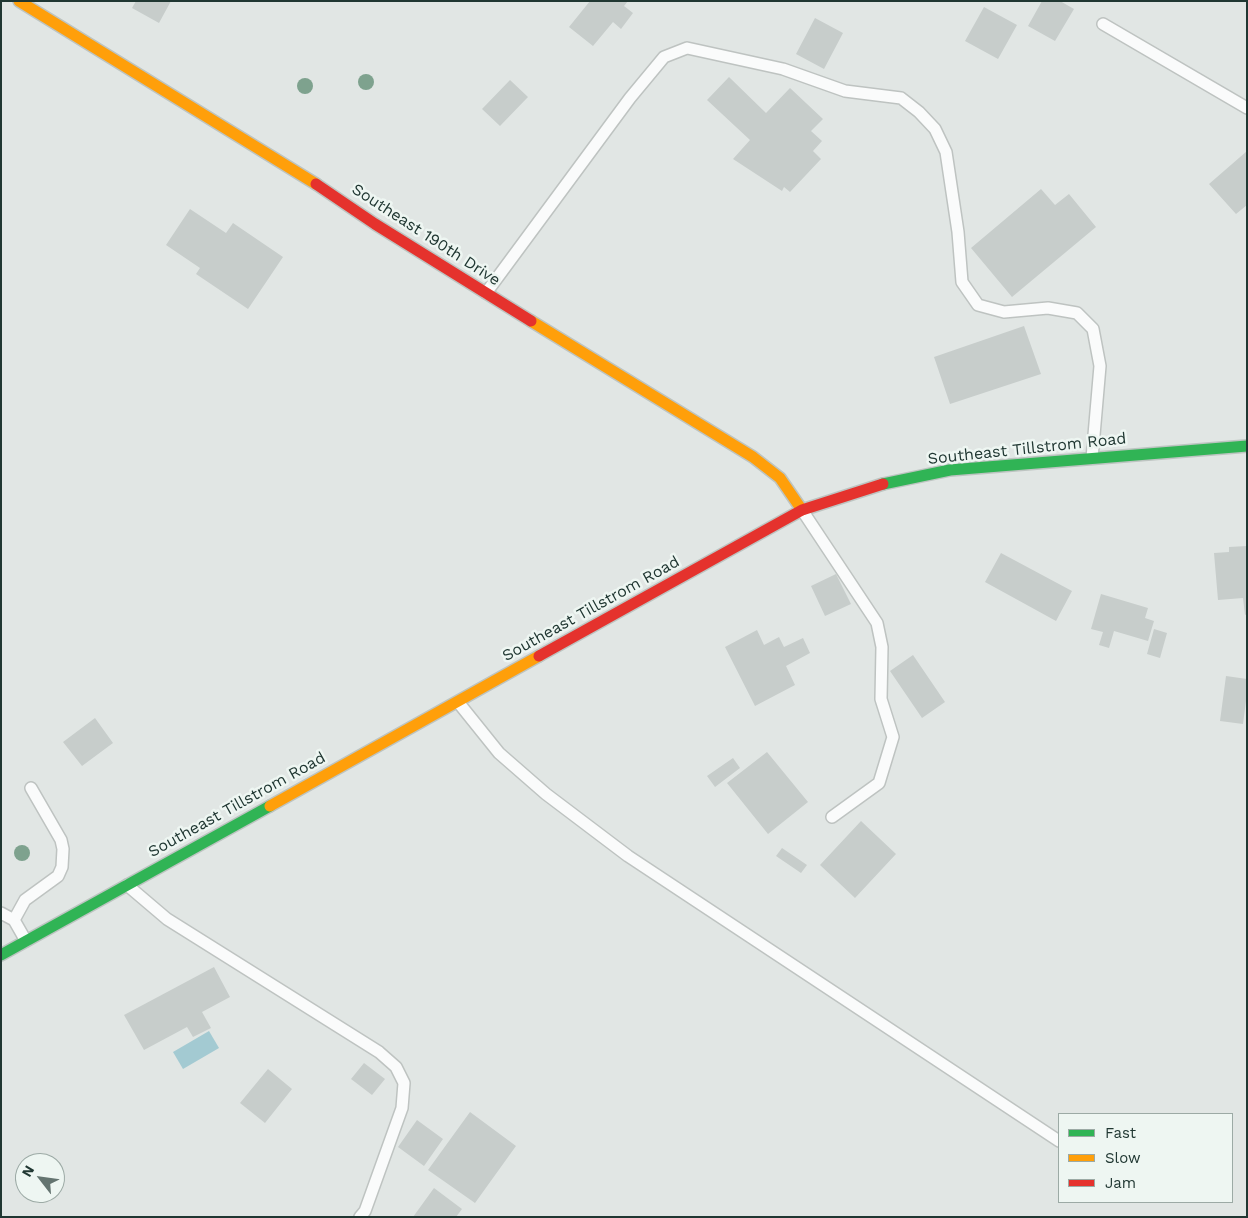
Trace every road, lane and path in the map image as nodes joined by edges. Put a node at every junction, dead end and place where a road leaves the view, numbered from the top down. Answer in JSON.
{"nodes":[{"id":1,"x":19,"y":1,"type":"edge"},
{"id":2,"x":1103,"y":24,"type":"dead end"},
{"id":3,"x":1247,"y":108,"type":"edge"},
{"id":4,"x":486,"y":293,"type":"junction"},
{"id":5,"x":1247,"y":446,"type":"edge"},
{"id":6,"x":1092,"y":458,"type":"junction"},
{"id":7,"x":802,"y":510,"type":"junction"},
{"id":8,"x":458,"y":702,"type":"junction"},
{"id":9,"x":32,"y":788,"type":"dead end"},
{"id":10,"x":832,"y":817,"type":"dead end"},
{"id":11,"x":127,"y":885,"type":"junction"},
{"id":12,"x":1,"y":912,"type":"edge"},
{"id":13,"x":14,"y":920,"type":"junction"},
{"id":14,"x":26,"y":941,"type":"junction"},
{"id":15,"x":1,"y":955,"type":"edge"},
{"id":16,"x":1058,"y":1140,"type":"edge"},
{"id":17,"x":360,"y":1217,"type":"edge"}],
"edges":[{"from":1,"to":4,"type":"main road","name":"Southeast 190th Drive"},
{"from":2,"to":3,"type":"lane"},
{"from":4,"to":6,"type":"lane"},
{"from":4,"to":7,"type":"main road","name":"Southeast 190th Drive"},
{"from":5,"to":6,"type":"main road","name":"Southeast Tillstrom Road"},
{"from":6,"to":7,"type":"main road","name":"Southeast Tillstrom Road"},
{"from":7,"to":8,"type":"main road","name":"Southeast Tillstrom Road"},
{"from":7,"to":10,"type":"lane"},
{"from":8,"to":11,"type":"main road","name":"Southeast Tillstrom Road"},
{"from":8,"to":16,"type":"lane"},
{"from":9,"to":13,"type":"lane"},
{"from":11,"to":14,"type":"main road","name":"Southeast Tillstrom Road"},
{"from":11,"to":17,"type":"lane"},
{"from":12,"to":13,"type":"lane"},
{"from":13,"to":14,"type":"lane"},
{"from":14,"to":15,"type":"main road","name":"Southeast Tillstrom Road"}]}
